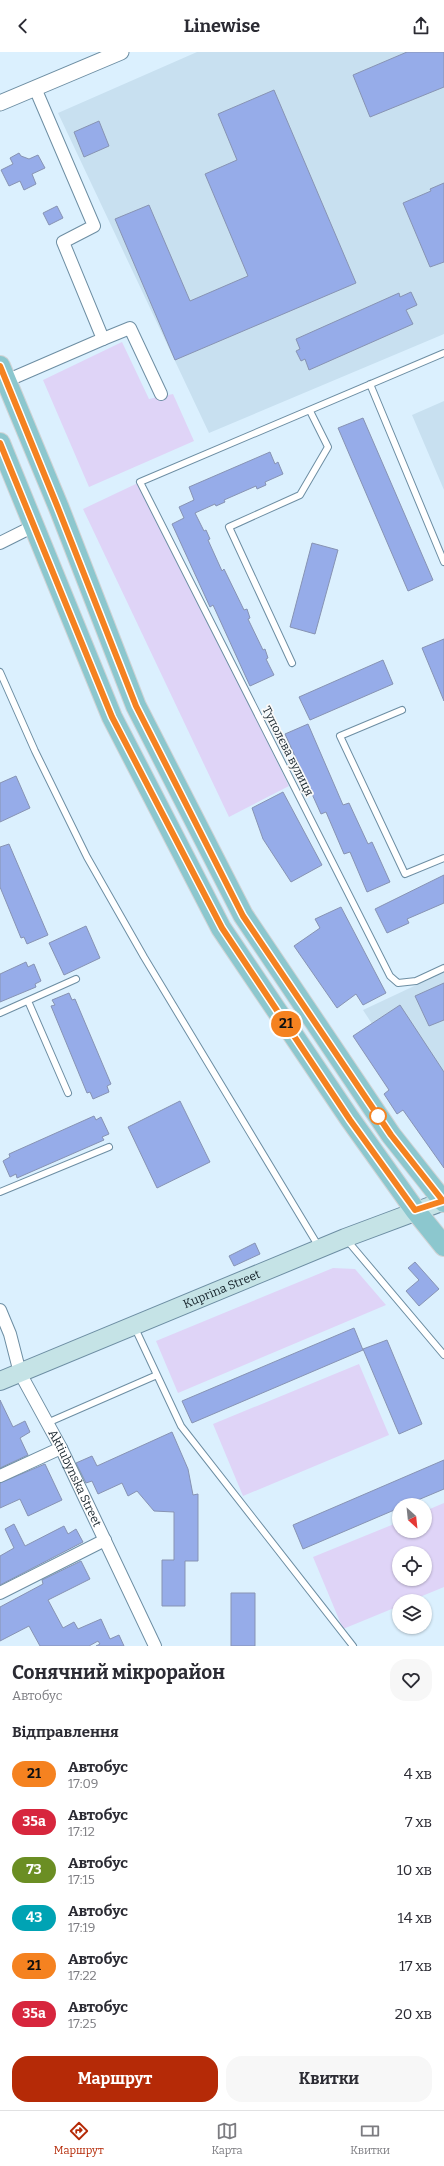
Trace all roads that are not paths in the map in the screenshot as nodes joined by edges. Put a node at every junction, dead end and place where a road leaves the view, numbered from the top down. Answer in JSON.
{"nodes":[{"id":1,"x":121,"y":52,"type":"edge"},
{"id":2,"x":35,"y":88,"type":"junction"},
{"id":3,"x":0,"y":102,"type":"edge"},
{"id":4,"x":103,"y":339,"type":"junction"},
{"id":5,"x":444,"y":352,"type":"edge"},
{"id":6,"x":3,"y":374,"type":"edge"},
{"id":7,"x":370,"y":384,"type":"junction"},
{"id":8,"x":161,"y":394,"type":"dead end"},
{"id":9,"x":310,"y":411,"type":"junction"},
{"id":10,"x":0,"y":442,"type":"edge"},
{"id":11,"x":34,"y":526,"type":"junction"},
{"id":12,"x":0,"y":542,"type":"edge"},
{"id":13,"x":444,"y":562,"type":"edge"},
{"id":14,"x":292,"y":663,"type":"dead end"},
{"id":15,"x":0,"y":672,"type":"edge"},
{"id":16,"x":402,"y":710,"type":"dead end"},
{"id":17,"x":444,"y":858,"type":"edge"},
{"id":18,"x":444,"y":968,"type":"edge"},
{"id":19,"x":76,"y":979,"type":"dead end"},
{"id":20,"x":28,"y":1001,"type":"junction"},
{"id":21,"x":0,"y":1013,"type":"edge"},
{"id":22,"x":68,"y":1093,"type":"dead end"},
{"id":23,"x":109,"y":1147,"type":"dead end"},
{"id":24,"x":0,"y":1192,"type":"edge"},
{"id":25,"x":444,"y":1201,"type":"edge"},
{"id":26,"x":415,"y":1210,"type":"junction"},
{"id":27,"x":345,"y":1238,"type":"junction"},
{"id":28,"x":444,"y":1246,"type":"edge"},
{"id":29,"x":320,"y":1248,"type":"junction"},
{"id":30,"x":0,"y":1310,"type":"edge"},
{"id":31,"x":134,"y":1326,"type":"junction"},
{"id":32,"x":444,"y":1355,"type":"edge"},
{"id":33,"x":20,"y":1373,"type":"junction"},
{"id":34,"x":157,"y":1375,"type":"junction"},
{"id":35,"x":0,"y":1382,"type":"edge"},
{"id":36,"x":47,"y":1423,"type":"junction"},
{"id":37,"x":61,"y":1448,"type":"junction"},
{"id":38,"x":0,"y":1476,"type":"edge"},
{"id":39,"x":105,"y":1540,"type":"junction"},
{"id":40,"x":0,"y":1593,"type":"edge"},
{"id":41,"x":155,"y":1646,"type":"edge"},
{"id":42,"x":353,"y":1646,"type":"edge"}],
"edges":[{"from":1,"to":2,"type":"street"},
{"from":2,"to":3,"type":"street"},
{"from":2,"to":4,"type":"street"},
{"from":4,"to":6,"type":"street"},
{"from":4,"to":8,"type":"street"},
{"from":5,"to":7,"type":"lane"},
{"from":6,"to":25,"type":"main road"},
{"from":7,"to":9,"type":"lane"},
{"from":7,"to":13,"type":"lane"},
{"from":9,"to":14,"type":"lane"},
{"from":9,"to":18,"type":"lane","name":"Туполєва вулиця"},
{"from":10,"to":11,"type":"main road"},
{"from":11,"to":12,"type":"street"},
{"from":11,"to":26,"type":"main road"},
{"from":15,"to":29,"type":"lane"},
{"from":16,"to":17,"type":"lane"},
{"from":19,"to":20,"type":"lane"},
{"from":20,"to":21,"type":"lane"},
{"from":20,"to":22,"type":"lane"},
{"from":23,"to":24,"type":"lane"},
{"from":25,"to":26,"type":"main road","name":"Kuprina Street"},
{"from":26,"to":27,"type":"main road","name":"Kuprina Street"},
{"from":26,"to":28,"type":"main road"},
{"from":27,"to":29,"type":"main road","name":"Kuprina Street"},
{"from":27,"to":32,"type":"lane"},
{"from":29,"to":31,"type":"main road","name":"Kuprina Street"},
{"from":30,"to":33,"type":"street","name":"Aktiubynska Street"},
{"from":31,"to":33,"type":"main road","name":"Kuprina Street"},
{"from":31,"to":34,"type":"lane"},
{"from":33,"to":35,"type":"main road","name":"Kuprina Street"},
{"from":33,"to":36,"type":"street","name":"Aktiubynska Street"},
{"from":34,"to":36,"type":"lane"},
{"from":34,"to":42,"type":"lane"},
{"from":36,"to":37,"type":"street","name":"Aktiubynska Street"},
{"from":37,"to":38,"type":"street"},
{"from":37,"to":39,"type":"street","name":"Aktiubynska Street"},
{"from":39,"to":40,"type":"street"},
{"from":39,"to":41,"type":"street","name":"Aktiubynska Street"}]}
